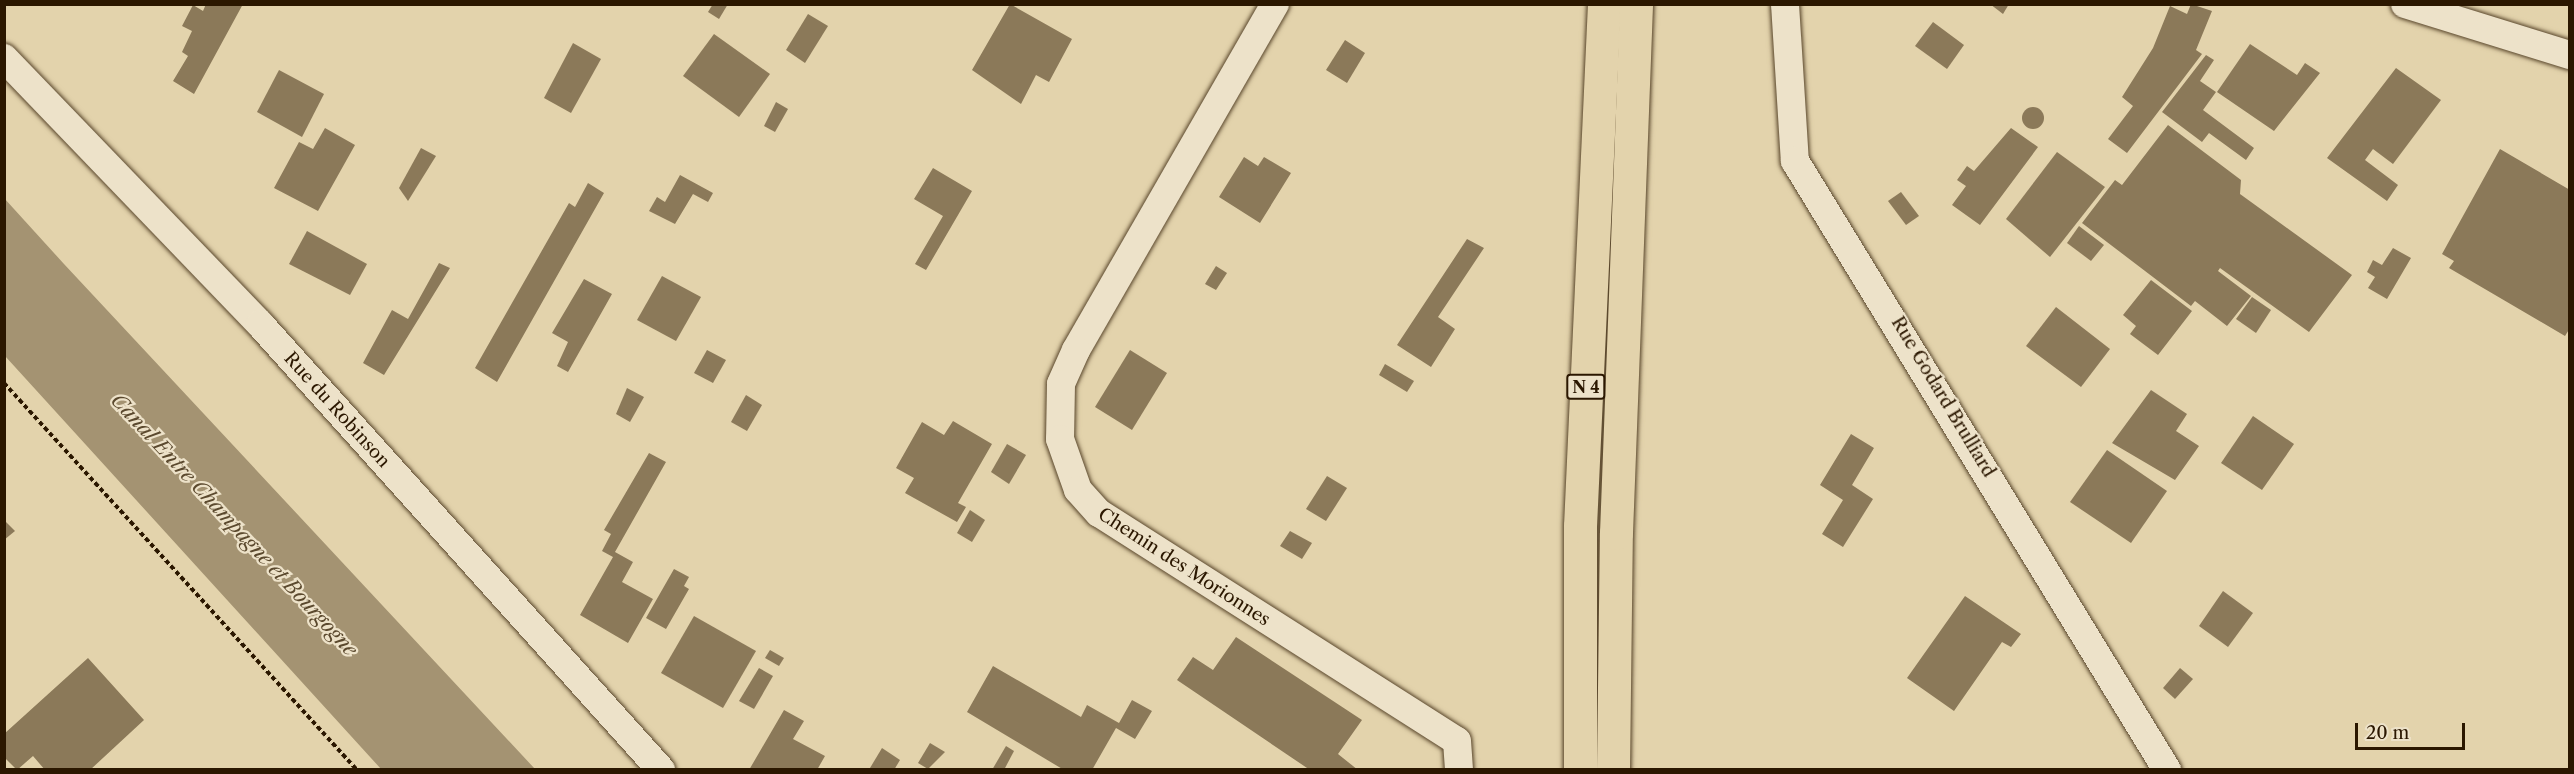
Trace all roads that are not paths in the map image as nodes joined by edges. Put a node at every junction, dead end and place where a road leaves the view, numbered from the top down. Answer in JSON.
{"nodes":[{"id":1,"x":1275,"y":4,"type":"edge"},
{"id":2,"x":1604,"y":4,"type":"edge"},
{"id":3,"x":1636,"y":4,"type":"edge"},
{"id":4,"x":1785,"y":4,"type":"edge"},
{"id":5,"x":2405,"y":4,"type":"edge"},
{"id":6,"x":2570,"y":55,"type":"edge"},
{"id":7,"x":4,"y":58,"type":"edge"},
{"id":8,"x":661,"y":770,"type":"edge"},
{"id":9,"x":1459,"y":770,"type":"edge"},
{"id":10,"x":1580,"y":770,"type":"edge"},
{"id":11,"x":1613,"y":770,"type":"edge"},
{"id":12,"x":2167,"y":770,"type":"edge"}],
"edges":[{"from":1,"to":9,"type":"street","name":"Chemin des Morionnes"},
{"from":2,"to":10,"type":"highway","number":"N 4"},
{"from":3,"to":11,"type":"highway","number":"N 4"},
{"from":4,"to":12,"type":"street","name":"Rue Godard Brulliard"},
{"from":5,"to":6,"type":"street"},
{"from":7,"to":8,"type":"street","name":"Rue du Robinson"}]}
